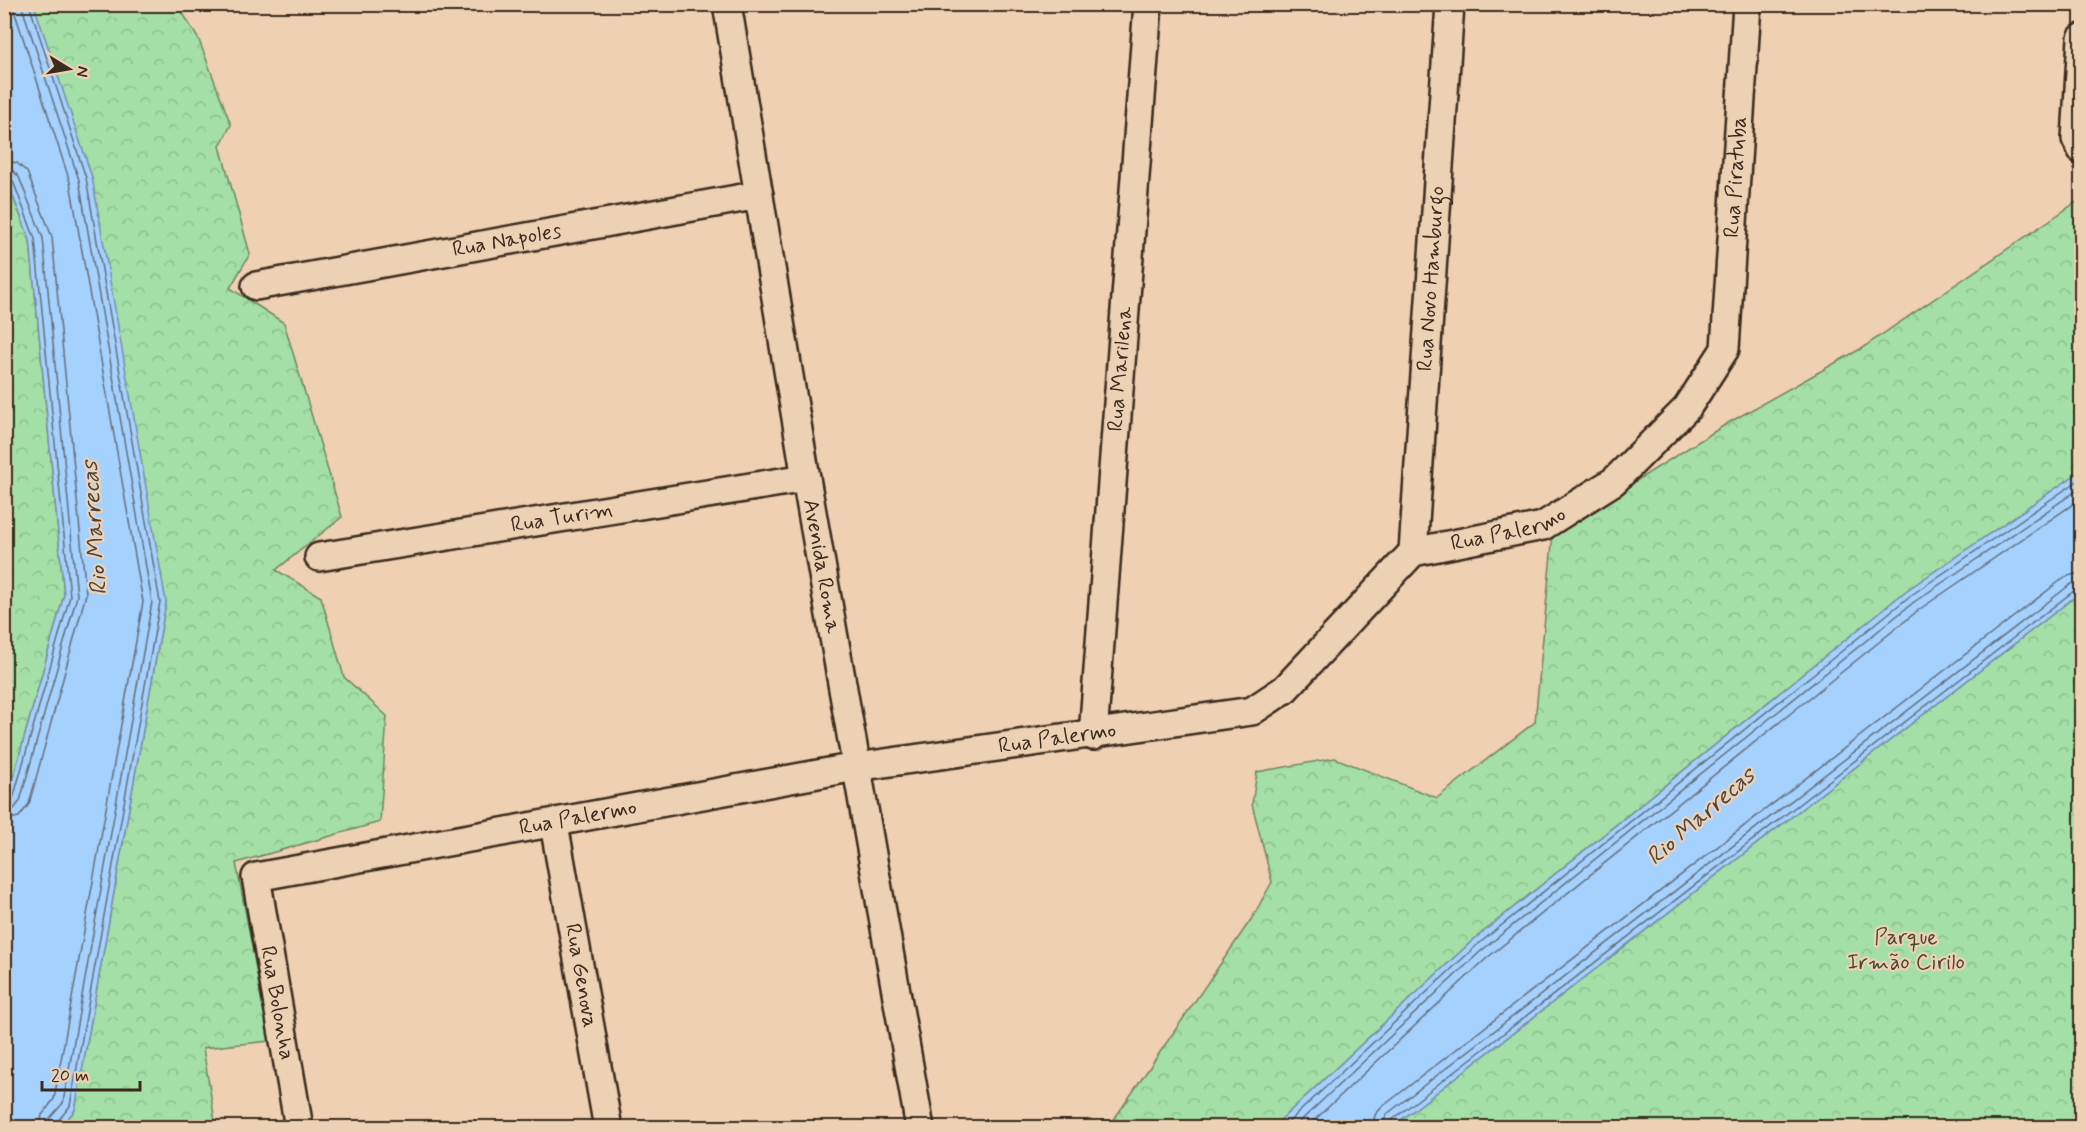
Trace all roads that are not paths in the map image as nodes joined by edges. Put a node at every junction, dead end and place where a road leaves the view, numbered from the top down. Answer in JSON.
{"nodes":[{"id":1,"x":727,"y":4,"type":"edge"},
{"id":2,"x":1148,"y":4,"type":"edge"},
{"id":3,"x":1450,"y":4,"type":"edge"},
{"id":4,"x":1747,"y":4,"type":"edge"},
{"id":5,"x":2082,"y":38,"type":"edge"},
{"id":6,"x":2079,"y":145,"type":"edge"},
{"id":7,"x":759,"y":195,"type":"junction"},
{"id":8,"x":256,"y":286,"type":"dead end"},
{"id":9,"x":1725,"y":349,"type":"joint"},
{"id":10,"x":806,"y":478,"type":"junction"},
{"id":11,"x":1413,"y":552,"type":"junction"},
{"id":12,"x":319,"y":557,"type":"dead end"},
{"id":13,"x":1093,"y":736,"type":"junction"},
{"id":14,"x":856,"y":767,"type":"junction"},
{"id":15,"x":554,"y":824,"type":"junction"},
{"id":16,"x":256,"y":878,"type":"joint"},
{"id":17,"x":299,"y":1128,"type":"edge"},
{"id":18,"x":608,"y":1128,"type":"edge"},
{"id":19,"x":920,"y":1128,"type":"edge"}],
"edges":[{"from":1,"to":7,"type":"street","name":"Avenida Roma"},
{"from":2,"to":13,"type":"street","name":"Rua Marilena"},
{"from":3,"to":11,"type":"street","name":"Rua Novo Hamburgo"},
{"from":4,"to":9,"type":"street","name":"Rua Piratuba"},
{"from":5,"to":6,"type":"street"},
{"from":7,"to":8,"type":"street","name":"Rua Napoles"},
{"from":7,"to":10,"type":"street","name":"Avenida Roma"},
{"from":9,"to":11,"type":"street","name":"Rua Palermo"},
{"from":10,"to":12,"type":"street","name":"Rua Turim"},
{"from":10,"to":14,"type":"street","name":"Avenida Roma"},
{"from":11,"to":13,"type":"street","name":"Rua Palermo"},
{"from":13,"to":14,"type":"street","name":"Rua Palermo"},
{"from":14,"to":15,"type":"street","name":"Rua Palermo"},
{"from":14,"to":19,"type":"street","name":"Avenida Roma"},
{"from":15,"to":16,"type":"street","name":"Rua Palermo"},
{"from":15,"to":18,"type":"street","name":"Rua Genova"},
{"from":16,"to":17,"type":"street","name":"Rua Bolonha"}]}
